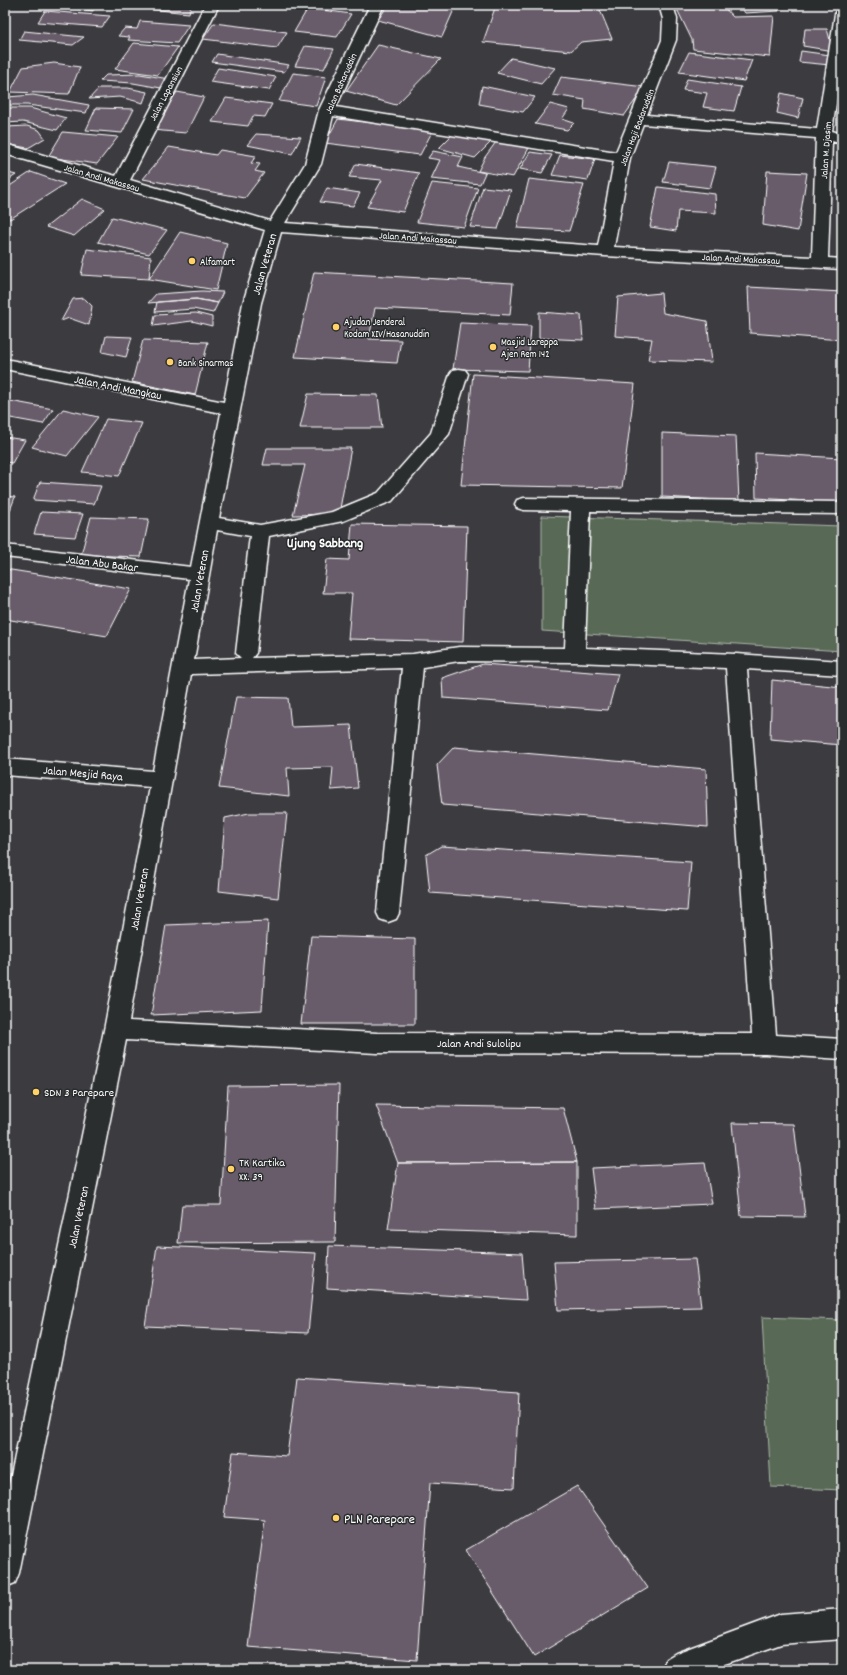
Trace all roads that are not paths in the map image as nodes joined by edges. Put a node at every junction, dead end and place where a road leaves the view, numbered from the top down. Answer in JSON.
{"nodes":[{"id":1,"x":212,"y":5,"type":"edge"},
{"id":2,"x":377,"y":5,"type":"edge"},
{"id":3,"x":666,"y":5,"type":"edge"},
{"id":4,"x":842,"y":14,"type":"edge"},
{"id":5,"x":327,"y":110,"type":"junction"},
{"id":6,"x":637,"y":119,"type":"junction"},
{"id":7,"x":824,"y":134,"type":"junction"},
{"id":8,"x":842,"y":139,"type":"edge"},
{"id":9,"x":5,"y":149,"type":"edge"},
{"id":10,"x":622,"y":158,"type":"junction"},
{"id":11,"x":121,"y":182,"type":"junction"},
{"id":12,"x":274,"y":227,"type":"junction"},
{"id":13,"x":605,"y":251,"type":"junction"},
{"id":14,"x":820,"y":263,"type":"junction"},
{"id":15,"x":842,"y":264,"type":"edge"},
{"id":16,"x":5,"y":364,"type":"edge"},
{"id":17,"x":459,"y":374,"type":"dead end"},
{"id":18,"x":231,"y":409,"type":"junction"},
{"id":19,"x":524,"y":504,"type":"dead end"},
{"id":20,"x":582,"y":505,"type":"junction"},
{"id":21,"x":842,"y":508,"type":"edge"},
{"id":22,"x":209,"y":522,"type":"junction"},
{"id":23,"x":260,"y":531,"type":"junction"},
{"id":24,"x":5,"y":551,"type":"edge"},
{"id":25,"x":200,"y":574,"type":"junction"},
{"id":26,"x":246,"y":653,"type":"dead end"},
{"id":27,"x":576,"y":655,"type":"junction"},
{"id":28,"x":413,"y":661,"type":"junction"},
{"id":29,"x":736,"y":661,"type":"junction"},
{"id":30,"x":183,"y":667,"type":"junction"},
{"id":31,"x":842,"y":668,"type":"edge"},
{"id":32,"x":5,"y":767,"type":"edge"},
{"id":33,"x":162,"y":780,"type":"junction"},
{"id":34,"x":388,"y":913,"type":"dead end"},
{"id":35,"x":116,"y":1030,"type":"junction"},
{"id":36,"x":765,"y":1044,"type":"junction"},
{"id":37,"x":842,"y":1049,"type":"edge"},
{"id":38,"x":5,"y":1573,"type":"edge"},
{"id":39,"x":842,"y":1624,"type":"edge"},
{"id":40,"x":677,"y":1670,"type":"edge"}],
"edges":[{"from":1,"to":11,"type":"street","name":"Jalan Lapansiun"},
{"from":2,"to":5,"type":"street","name":"Jalan Baharuddin"},
{"from":3,"to":6,"type":"street","name":"Jalan Haji Badaruddin"},
{"from":4,"to":7,"type":"street","name":"Jalan M. Djasim"},
{"from":5,"to":10,"type":"street"},
{"from":5,"to":12,"type":"street","name":"Jalan Baharuddin"},
{"from":6,"to":7,"type":"street"},
{"from":6,"to":10,"type":"street","name":"Jalan Haji Badaruddin"},
{"from":7,"to":8,"type":"street"},
{"from":7,"to":14,"type":"street","name":"Jalan M. Djasim"},
{"from":9,"to":11,"type":"street","name":"Jalan Andi Makassau"},
{"from":10,"to":13,"type":"street","name":"Jalan Haji Badaruddin"},
{"from":11,"to":12,"type":"street","name":"Jalan Andi Makassau"},
{"from":12,"to":13,"type":"street","name":"Jalan Andi Makassau"},
{"from":12,"to":18,"type":"street","name":"Jalan Veteran"},
{"from":13,"to":14,"type":"street","name":"Jalan Andi Makassau"},
{"from":14,"to":15,"type":"street","name":"Jalan Andi Makassau"},
{"from":16,"to":18,"type":"street","name":"Jalan Andi Mangkau"},
{"from":17,"to":23,"type":"street"},
{"from":18,"to":22,"type":"street","name":"Jalan Veteran"},
{"from":19,"to":20,"type":"street"},
{"from":20,"to":21,"type":"street"},
{"from":20,"to":27,"type":"street"},
{"from":22,"to":23,"type":"street"},
{"from":22,"to":25,"type":"street","name":"Jalan Veteran"},
{"from":23,"to":26,"type":"street"},
{"from":24,"to":25,"type":"street","name":"Jalan Abu Bakar"},
{"from":25,"to":30,"type":"street","name":"Jalan Veteran"},
{"from":27,"to":28,"type":"street"},
{"from":27,"to":29,"type":"street"},
{"from":28,"to":30,"type":"street"},
{"from":28,"to":34,"type":"street"},
{"from":29,"to":31,"type":"street"},
{"from":29,"to":36,"type":"street"},
{"from":30,"to":33,"type":"street","name":"Jalan Veteran"},
{"from":32,"to":33,"type":"street","name":"Jalan Mesjid Raya"},
{"from":33,"to":35,"type":"street","name":"Jalan Veteran"},
{"from":35,"to":36,"type":"street","name":"Jalan Andi Sulolipu"},
{"from":35,"to":38,"type":"street","name":"Jalan Veteran"},
{"from":36,"to":37,"type":"street","name":"Jalan Andi Sulolipu"},
{"from":39,"to":40,"type":"street"}]}
